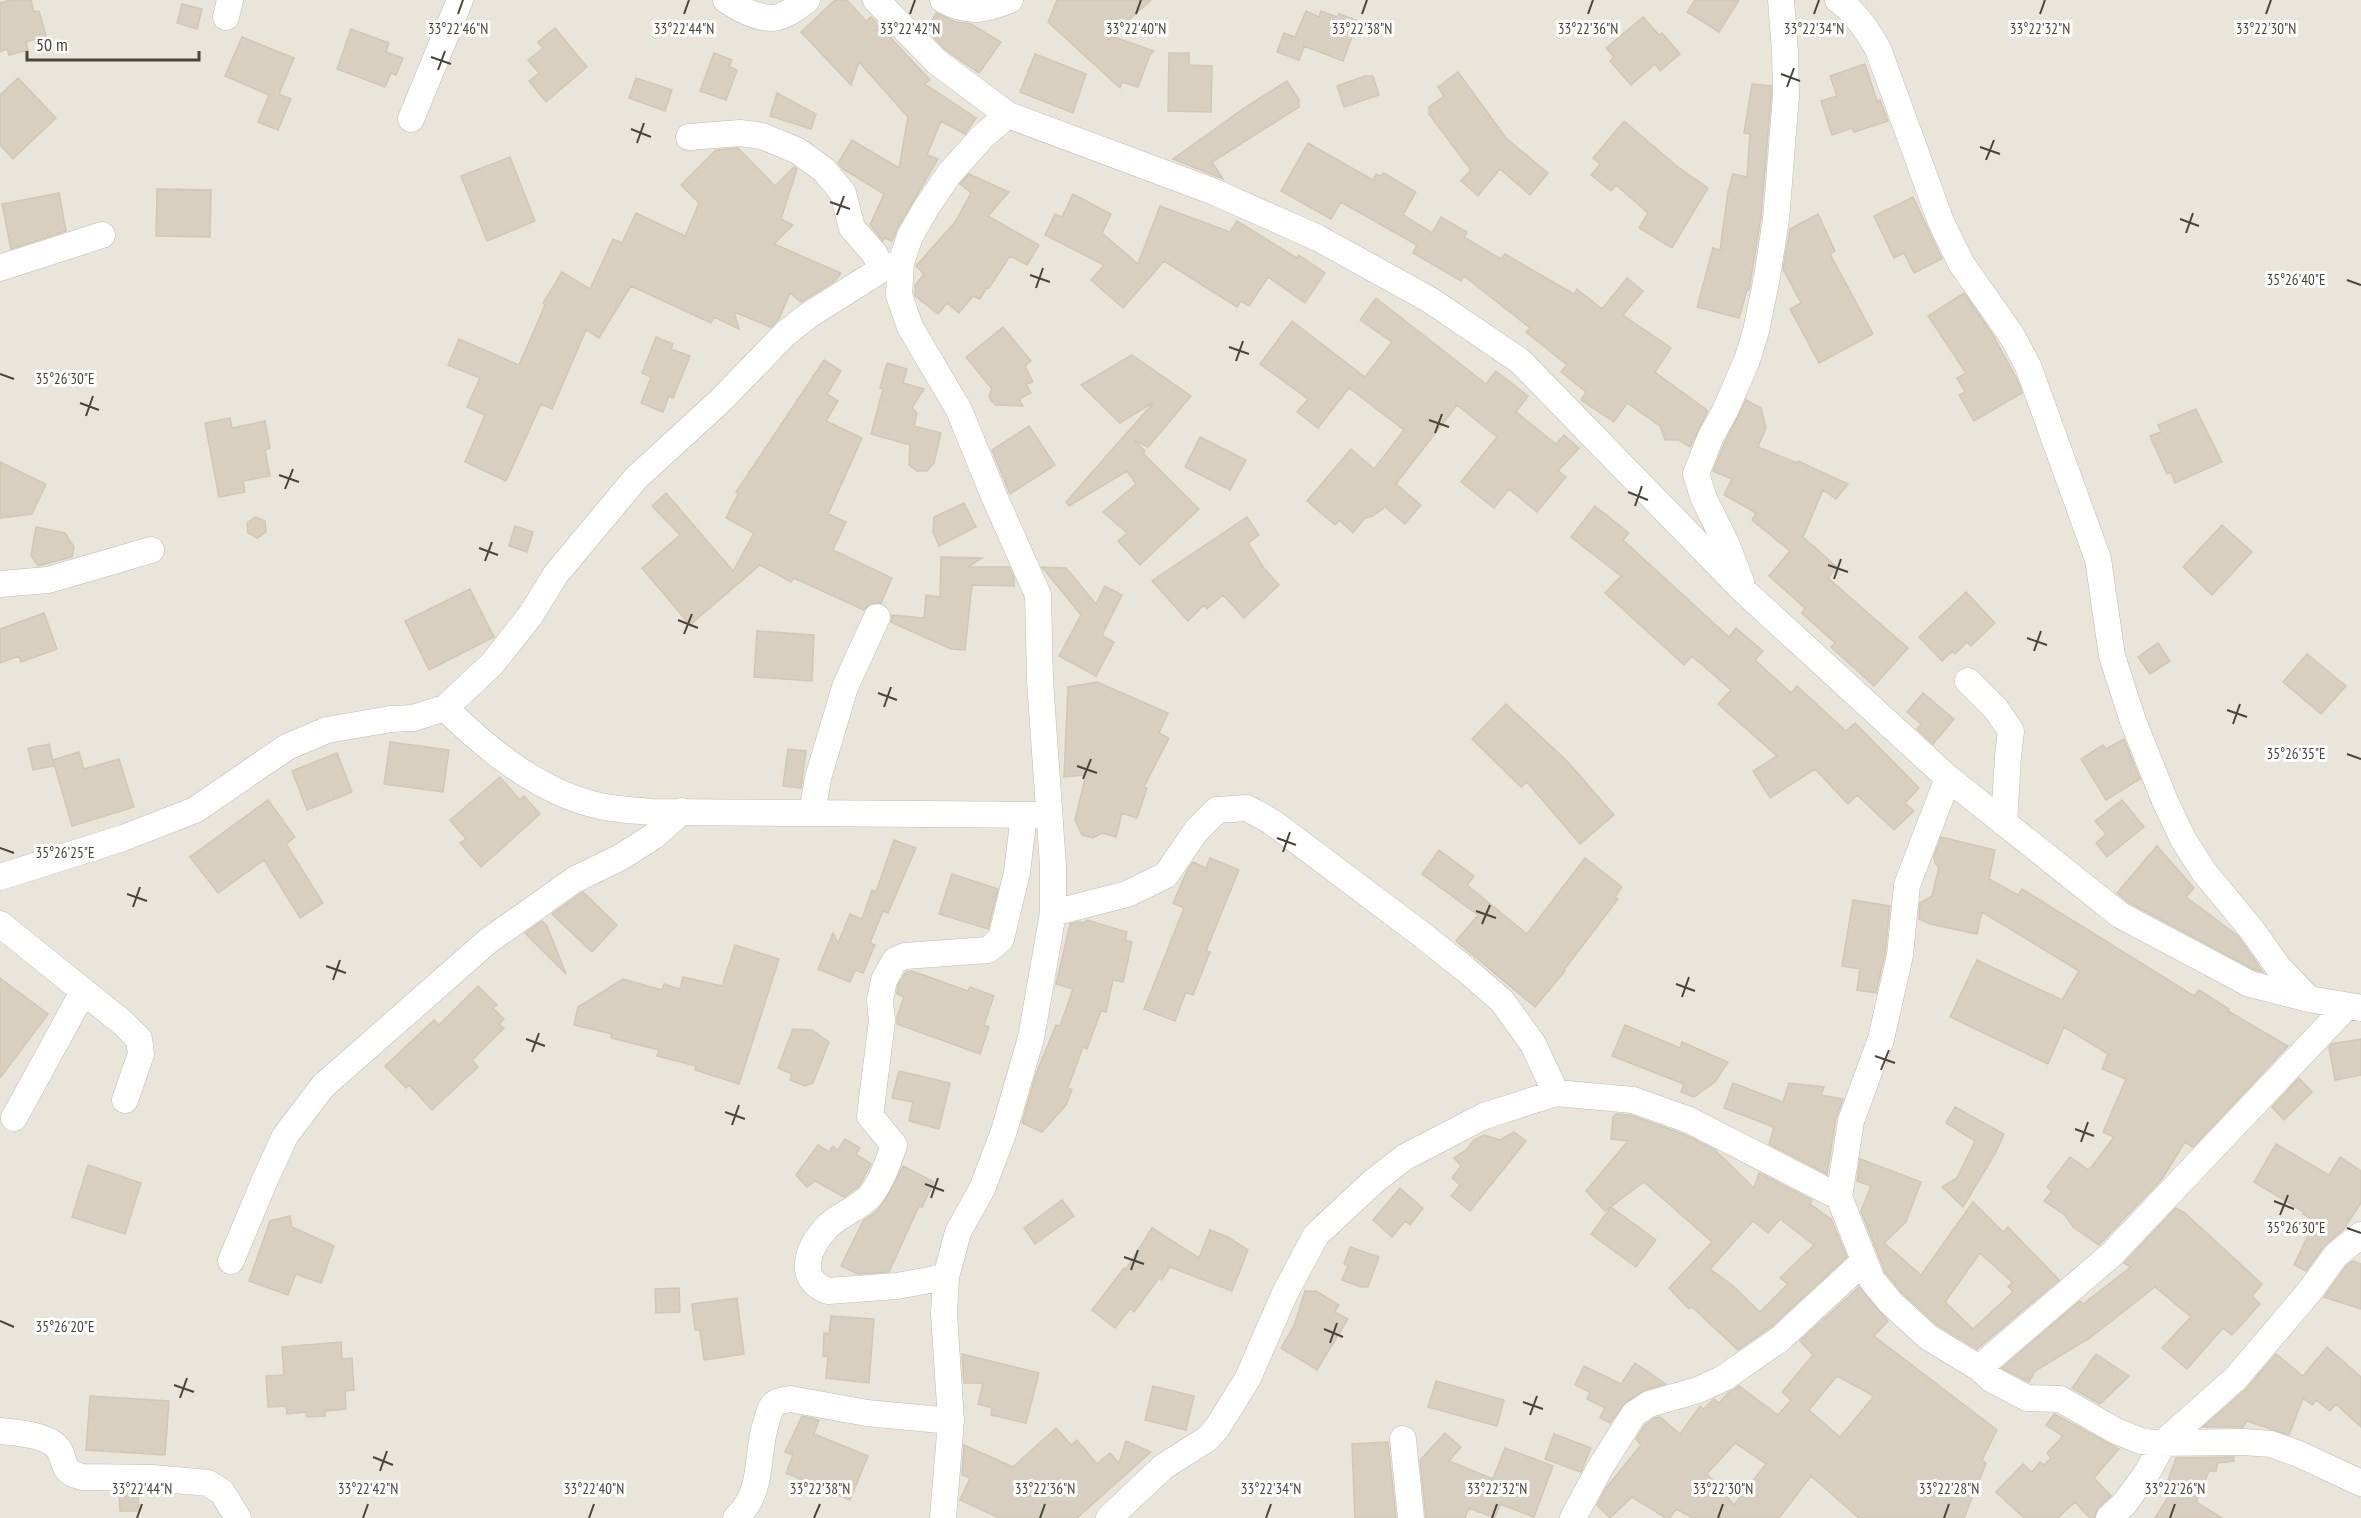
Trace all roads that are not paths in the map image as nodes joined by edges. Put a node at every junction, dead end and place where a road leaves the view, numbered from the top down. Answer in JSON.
{"nodes":[{"id":1,"x":460,"y":0,"type":"edge"},
{"id":2,"x":726,"y":0,"type":"edge"},
{"id":3,"x":807,"y":0,"type":"edge"},
{"id":4,"x":876,"y":0,"type":"edge"},
{"id":5,"x":943,"y":0,"type":"edge"},
{"id":6,"x":1010,"y":0,"type":"edge"},
{"id":7,"x":1781,"y":0,"type":"edge"},
{"id":8,"x":1838,"y":0,"type":"edge"},
{"id":9,"x":1008,"y":115,"type":"junction"},
{"id":10,"x":411,"y":119,"type":"dead end"},
{"id":11,"x":689,"y":138,"type":"dead end"},
{"id":12,"x":102,"y":235,"type":"dead end"},
{"id":13,"x":892,"y":266,"type":"junction"},
{"id":14,"x":0,"y":267,"type":"edge"},
{"id":15,"x":151,"y":550,"type":"dead end"},
{"id":16,"x":0,"y":584,"type":"edge"},
{"id":17,"x":1744,"y":591,"type":"junction"},
{"id":18,"x":877,"y":617,"type":"dead end"},
{"id":19,"x":1968,"y":681,"type":"dead end"},
{"id":20,"x":445,"y":708,"type":"junction"},
{"id":21,"x":1948,"y":778,"type":"junction"},
{"id":22,"x":682,"y":811,"type":"junction"},
{"id":23,"x":812,"y":812,"type":"junction"},
{"id":24,"x":1024,"y":815,"type":"junction"},
{"id":25,"x":1050,"y":815,"type":"junction"},
{"id":26,"x":2004,"y":823,"type":"junction"},
{"id":27,"x":0,"y":877,"type":"edge"},
{"id":28,"x":1053,"y":913,"type":"junction"},
{"id":29,"x":0,"y":924,"type":"edge"},
{"id":30,"x":83,"y":992,"type":"junction"},
{"id":31,"x":2309,"y":999,"type":"junction"},
{"id":32,"x":2354,"y":1007,"type":"edge"},
{"id":33,"x":1556,"y":1093,"type":"junction"},
{"id":34,"x":125,"y":1100,"type":"dead end"},
{"id":35,"x":14,"y":1118,"type":"dead end"},
{"id":36,"x":1839,"y":1197,"type":"junction"},
{"id":37,"x":2361,"y":1235,"type":"edge"},
{"id":38,"x":231,"y":1261,"type":"dead end"},
{"id":39,"x":1863,"y":1262,"type":"junction"},
{"id":40,"x":946,"y":1277,"type":"junction"},
{"id":41,"x":1979,"y":1368,"type":"junction"},
{"id":42,"x":951,"y":1422,"type":"junction"},
{"id":43,"x":0,"y":1431,"type":"edge"},
{"id":44,"x":1403,"y":1439,"type":"dead end"},
{"id":45,"x":2164,"y":1442,"type":"junction"},
{"id":46,"x":2361,"y":1483,"type":"edge"},
{"id":47,"x":238,"y":1518,"type":"edge"},
{"id":48,"x":736,"y":1518,"type":"edge"},
{"id":49,"x":943,"y":1518,"type":"edge"},
{"id":50,"x":1108,"y":1518,"type":"edge"},
{"id":51,"x":1411,"y":1518,"type":"edge"},
{"id":52,"x":1573,"y":1518,"type":"edge"},
{"id":53,"x":2109,"y":1518,"type":"edge"}],
"edges":[{"from":1,"to":10,"type":"street"},
{"from":2,"to":3,"type":"street"},
{"from":4,"to":9,"type":"street"},
{"from":5,"to":6,"type":"street"},
{"from":7,"to":17,"type":"street"},
{"from":8,"to":31,"type":"street"},
{"from":9,"to":13,"type":"street"},
{"from":9,"to":17,"type":"street"},
{"from":11,"to":13,"type":"street"},
{"from":12,"to":14,"type":"street"},
{"from":13,"to":20,"type":"street"},
{"from":13,"to":25,"type":"street"},
{"from":15,"to":16,"type":"street"},
{"from":17,"to":21,"type":"street"},
{"from":18,"to":23,"type":"street"},
{"from":19,"to":26,"type":"street"},
{"from":20,"to":22,"type":"street"},
{"from":20,"to":27,"type":"street"},
{"from":21,"to":26,"type":"street"},
{"from":21,"to":36,"type":"street"},
{"from":22,"to":23,"type":"street"},
{"from":22,"to":38,"type":"street"},
{"from":23,"to":24,"type":"street"},
{"from":24,"to":25,"type":"street"},
{"from":24,"to":40,"type":"street"},
{"from":25,"to":28,"type":"street"},
{"from":26,"to":31,"type":"street"},
{"from":28,"to":33,"type":"street"},
{"from":28,"to":40,"type":"street"},
{"from":29,"to":30,"type":"street"},
{"from":30,"to":34,"type":"street"},
{"from":30,"to":35,"type":"street"},
{"from":31,"to":32,"type":"street"},
{"from":32,"to":41,"type":"street"},
{"from":33,"to":36,"type":"street"},
{"from":33,"to":50,"type":"street"},
{"from":36,"to":39,"type":"street"},
{"from":37,"to":45,"type":"street"},
{"from":39,"to":41,"type":"street"},
{"from":39,"to":52,"type":"street"},
{"from":40,"to":42,"type":"street"},
{"from":41,"to":45,"type":"street"},
{"from":42,"to":48,"type":"street"},
{"from":42,"to":49,"type":"street"},
{"from":43,"to":47,"type":"street"},
{"from":44,"to":51,"type":"street"},
{"from":45,"to":46,"type":"street"},
{"from":45,"to":53,"type":"street"}]}
